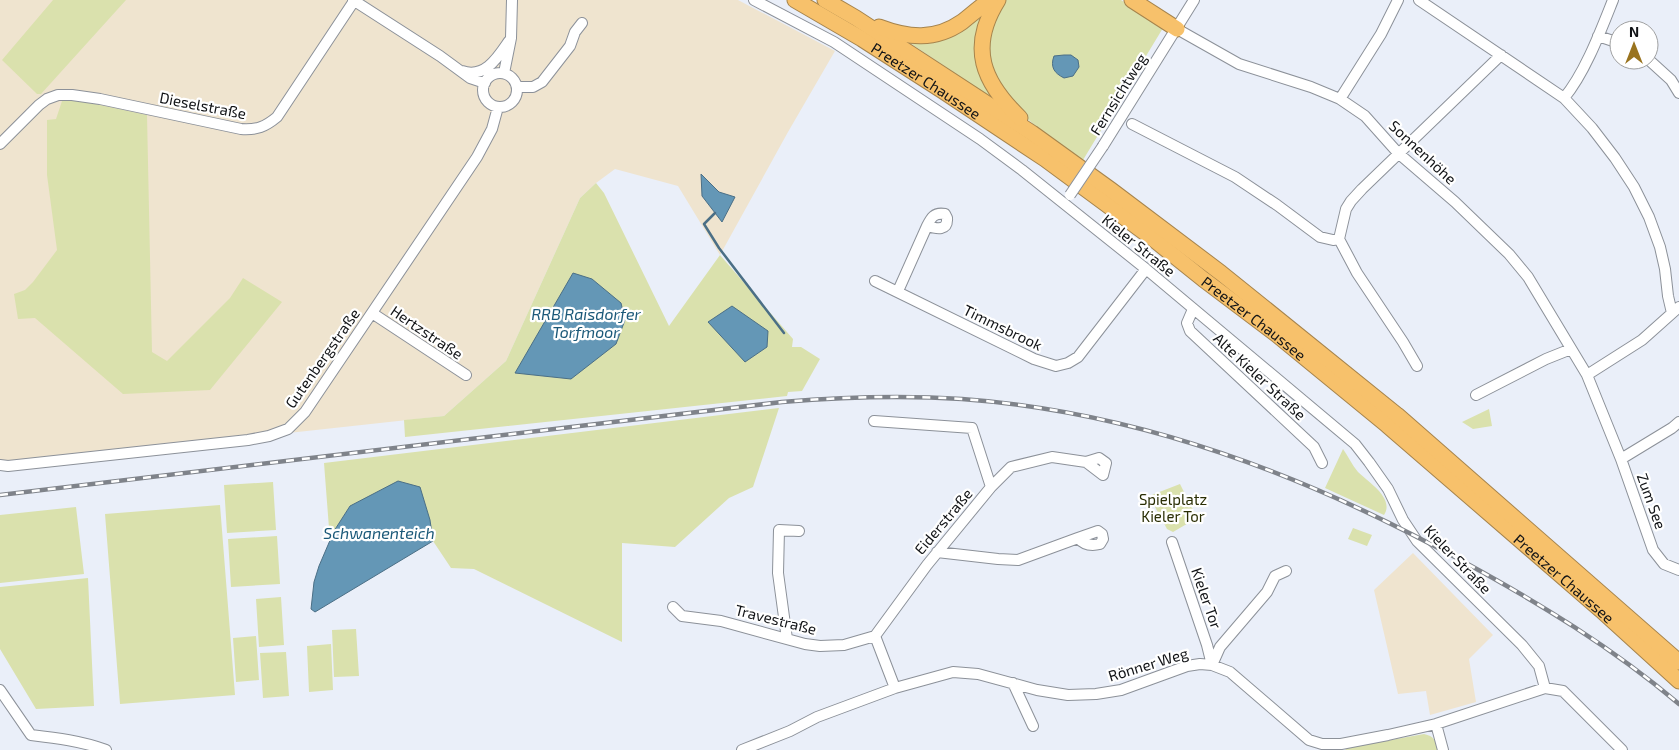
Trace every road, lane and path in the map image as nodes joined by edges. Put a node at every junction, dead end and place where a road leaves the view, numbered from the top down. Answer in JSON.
{"nodes":[{"id":1,"x":353,"y":0,"type":"edge"},
{"id":2,"x":512,"y":0,"type":"edge"},
{"id":3,"x":754,"y":0,"type":"edge"},
{"id":4,"x":795,"y":0,"type":"edge"},
{"id":5,"x":825,"y":0,"type":"edge"},
{"id":6,"x":990,"y":0,"type":"edge"},
{"id":7,"x":998,"y":0,"type":"edge"},
{"id":8,"x":1132,"y":0,"type":"edge"},
{"id":9,"x":1194,"y":0,"type":"edge"},
{"id":10,"x":1398,"y":0,"type":"edge"},
{"id":11,"x":1419,"y":0,"type":"edge"},
{"id":12,"x":1613,"y":0,"type":"edge"},
{"id":13,"x":856,"y":18,"type":"junction"},
{"id":14,"x":582,"y":23,"type":"dead end"},
{"id":15,"x":1177,"y":29,"type":"junction"},
{"id":16,"x":1598,"y":36,"type":"junction"},
{"id":17,"x":510,"y":38,"type":"junction"},
{"id":18,"x":1609,"y":40,"type":"edge"},
{"id":19,"x":1501,"y":55,"type":"junction"},
{"id":20,"x":457,"y":69,"type":"junction"},
{"id":21,"x":1659,"y":69,"type":"edge"},
{"id":22,"x":504,"y":74,"type":"junction"},
{"id":23,"x":485,"y":83,"type":"junction"},
{"id":24,"x":517,"y":87,"type":"junction"},
{"id":25,"x":1679,"y":93,"type":"edge"},
{"id":26,"x":1564,"y":98,"type":"junction"},
{"id":27,"x":1340,"y":99,"type":"junction"},
{"id":28,"x":498,"y":107,"type":"junction"},
{"id":29,"x":1132,"y":124,"type":"dead end"},
{"id":30,"x":1032,"y":133,"type":"junction"},
{"id":31,"x":0,"y":144,"type":"edge"},
{"id":32,"x":1398,"y":153,"type":"junction"},
{"id":33,"x":1068,"y":199,"type":"junction"},
{"id":34,"x":928,"y":226,"type":"dead end"},
{"id":35,"x":1339,"y":239,"type":"junction"},
{"id":36,"x":1146,"y":269,"type":"junction"},
{"id":37,"x":875,"y":280,"type":"dead end"},
{"id":38,"x":898,"y":291,"type":"junction"},
{"id":39,"x":1193,"y":309,"type":"junction"},
{"id":40,"x":1676,"y":310,"type":"edge"},
{"id":41,"x":372,"y":313,"type":"junction"},
{"id":42,"x":1571,"y":349,"type":"junction"},
{"id":43,"x":1416,"y":366,"type":"dead end"},
{"id":44,"x":1587,"y":374,"type":"junction"},
{"id":45,"x":466,"y":375,"type":"dead end"},
{"id":46,"x":1476,"y":395,"type":"dead end"},
{"id":47,"x":874,"y":421,"type":"dead end"},
{"id":48,"x":1679,"y":422,"type":"edge"},
{"id":49,"x":1621,"y":458,"type":"junction"},
{"id":50,"x":1086,"y":462,"type":"dead end"},
{"id":51,"x":1322,"y":463,"type":"dead end"},
{"id":52,"x":0,"y":465,"type":"edge"},
{"id":53,"x":991,"y":486,"type":"junction"},
{"id":54,"x":799,"y":531,"type":"dead end"},
{"id":55,"x":1078,"y":538,"type":"dead end"},
{"id":56,"x":1172,"y":542,"type":"dead end"},
{"id":57,"x":937,"y":552,"type":"junction"},
{"id":58,"x":1679,"y":570,"type":"edge"},
{"id":59,"x":1286,"y":571,"type":"dead end"},
{"id":60,"x":673,"y":607,"type":"dead end"},
{"id":61,"x":875,"y":636,"type":"junction"},
{"id":62,"x":787,"y":639,"type":"junction"},
{"id":63,"x":1679,"y":662,"type":"edge"},
{"id":64,"x":1212,"y":665,"type":"junction"},
{"id":65,"x":1679,"y":681,"type":"edge"},
{"id":66,"x":1013,"y":683,"type":"junction"},
{"id":67,"x":895,"y":688,"type":"junction"},
{"id":68,"x":1545,"y":688,"type":"junction"},
{"id":69,"x":0,"y":690,"type":"edge"},
{"id":70,"x":1436,"y":724,"type":"junction"},
{"id":71,"x":1032,"y":726,"type":"dead end"},
{"id":72,"x":1323,"y":747,"type":"edge"},
{"id":73,"x":106,"y":750,"type":"edge"},
{"id":74,"x":742,"y":750,"type":"edge"},
{"id":75,"x":1443,"y":750,"type":"edge"},
{"id":76,"x":1622,"y":750,"type":"edge"}],
"edges":[{"from":1,"to":20,"type":"street"},
{"from":1,"to":31,"type":"street","name":"Dieselstraße"},
{"from":2,"to":17,"type":"street"},
{"from":3,"to":33,"type":"street","name":"Kieler Straße"},
{"from":4,"to":65,"type":"highway","name":"Preetzer Chaussee"},
{"from":5,"to":13,"type":"highway","name":"Preetzer Chaussee"},
{"from":6,"to":13,"type":"highway"},
{"from":7,"to":30,"type":"highway"},
{"from":8,"to":15,"type":"highway"},
{"from":9,"to":15,"type":"street","name":"Fernsichtweg"},
{"from":10,"to":27,"type":"street"},
{"from":11,"to":19,"type":"street"},
{"from":12,"to":16,"type":"street"},
{"from":13,"to":30,"type":"highway","name":"Preetzer Chaussee"},
{"from":14,"to":24,"type":"street"},
{"from":15,"to":27,"type":"street","name":"Sonnenhöhe"},
{"from":15,"to":33,"type":"street","name":"Fernsichtweg","bridge":true},
{"from":16,"to":18,"type":"street"},
{"from":16,"to":26,"type":"street"},
{"from":17,"to":20,"type":"street"},
{"from":17,"to":22,"type":"street"},
{"from":19,"to":26,"type":"street"},
{"from":19,"to":32,"type":"street"},
{"from":20,"to":23,"type":"street"},
{"from":21,"to":25,"type":"street"},
{"from":22,"to":23,"type":"street"},
{"from":22,"to":24,"type":"street"},
{"from":23,"to":28,"type":"street"},
{"from":24,"to":28,"type":"street"},
{"from":26,"to":40,"type":"street"},
{"from":27,"to":32,"type":"street","name":"Sonnenhöhe"},
{"from":28,"to":41,"type":"street","name":"Gutenbergstraße"},
{"from":29,"to":35,"type":"street"},
{"from":30,"to":63,"type":"highway","name":"Preetzer Chaussee"},
{"from":32,"to":35,"type":"street"},
{"from":32,"to":42,"type":"street","name":"Sonnenhöhe"},
{"from":33,"to":36,"type":"street","name":"Kieler Straße"},
{"from":34,"to":38,"type":"street"},
{"from":35,"to":43,"type":"street"},
{"from":36,"to":38,"type":"street","name":"Timmsbrook"},
{"from":36,"to":39,"type":"street","name":"Kieler Straße"},
{"from":37,"to":38,"type":"street","name":"Timmsbrook"},
{"from":39,"to":51,"type":"street","name":"Alte Kieler Straße"},
{"from":39,"to":68,"type":"street","name":"Kieler Straße"},
{"from":40,"to":44,"type":"street"},
{"from":41,"to":45,"type":"street","name":"Hertzstraße"},
{"from":41,"to":52,"type":"street","name":"Gutenbergstraße"},
{"from":42,"to":44,"type":"street","name":"Sonnenhöhe"},
{"from":42,"to":46,"type":"street"},
{"from":44,"to":49,"type":"street","name":"Zum See"},
{"from":47,"to":53,"type":"street","name":"Eiderstraße"},
{"from":48,"to":49,"type":"street"},
{"from":49,"to":58,"type":"street","name":"Zum See"},
{"from":50,"to":53,"type":"street"},
{"from":53,"to":57,"type":"street","name":"Eiderstraße"},
{"from":54,"to":62,"type":"street"},
{"from":55,"to":57,"type":"street"},
{"from":56,"to":64,"type":"street","name":"Kieler Tor"},
{"from":57,"to":61,"type":"street","name":"Eiderstraße"},
{"from":59,"to":64,"type":"street"},
{"from":60,"to":62,"type":"street","name":"Travestraße"},
{"from":61,"to":62,"type":"street","name":"Travestraße"},
{"from":61,"to":67,"type":"street"},
{"from":64,"to":66,"type":"street","name":"Rönner Weg"},
{"from":64,"to":72,"type":"street","name":"Rönner Weg"},
{"from":66,"to":67,"type":"street","name":"Rönner Weg"},
{"from":66,"to":71,"type":"street"},
{"from":67,"to":74,"type":"street","name":"Rönner Weg"},
{"from":68,"to":70,"type":"street","name":"Rönner Weg"},
{"from":68,"to":76,"type":"street"},
{"from":69,"to":73,"type":"street"},
{"from":70,"to":72,"type":"street","name":"Rönner Weg"},
{"from":70,"to":75,"type":"street"}]}
